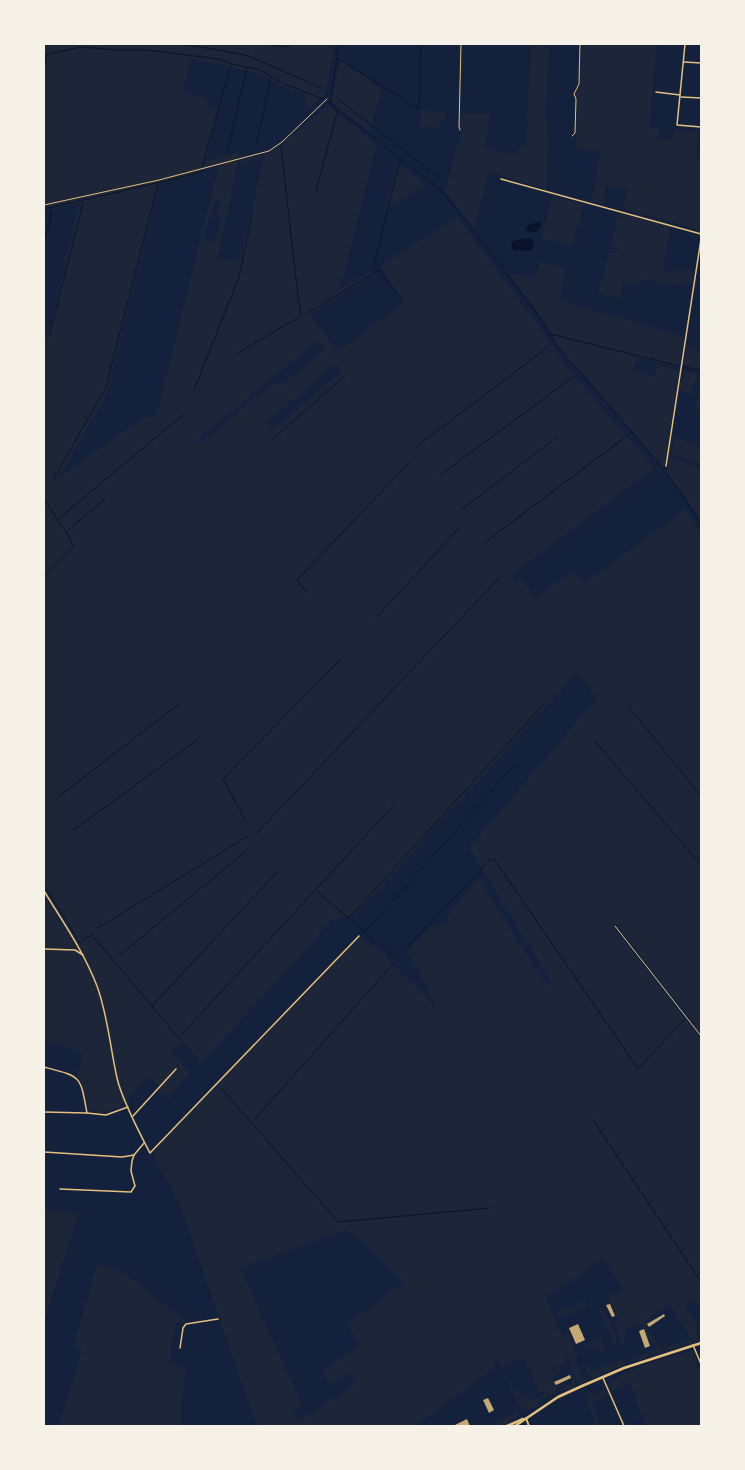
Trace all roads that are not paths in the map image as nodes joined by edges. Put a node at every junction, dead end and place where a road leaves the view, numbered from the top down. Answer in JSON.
{"nodes":[{"id":1,"x":461,"y":44,"type":"edge"},
{"id":2,"x":580,"y":44,"type":"edge"},
{"id":3,"x":685,"y":44,"type":"edge"},
{"id":4,"x":684,"y":62,"type":"junction"},
{"id":5,"x":701,"y":63,"type":"edge"},
{"id":6,"x":656,"y":92,"type":"dead end"},
{"id":7,"x":680,"y":96,"type":"junction"},
{"id":8,"x":701,"y":98,"type":"edge"},
{"id":9,"x":701,"y":127,"type":"edge"},
{"id":10,"x":460,"y":130,"type":"dead end"},
{"id":11,"x":572,"y":136,"type":"dead end"},
{"id":12,"x":501,"y":179,"type":"dead end"},
{"id":13,"x":701,"y":234,"type":"edge"},
{"id":14,"x":701,"y":239,"type":"edge"},
{"id":15,"x":666,"y":466,"type":"dead end"},
{"id":16,"x":44,"y":891,"type":"edge"},
{"id":17,"x":615,"y":926,"type":"dead end"},
{"id":18,"x":359,"y":936,"type":"dead end"},
{"id":19,"x":44,"y":949,"type":"edge"},
{"id":20,"x":84,"y":956,"type":"junction"},
{"id":21,"x":701,"y":1036,"type":"edge"},
{"id":22,"x":44,"y":1067,"type":"edge"},
{"id":23,"x":176,"y":1069,"type":"dead end"},
{"id":24,"x":128,"y":1107,"type":"junction"},
{"id":25,"x":44,"y":1112,"type":"edge"},
{"id":26,"x":87,"y":1113,"type":"junction"},
{"id":27,"x":132,"y":1116,"type":"junction"},
{"id":28,"x":144,"y":1142,"type":"junction"},
{"id":29,"x":44,"y":1152,"type":"edge"},
{"id":30,"x":134,"y":1155,"type":"junction"},
{"id":31,"x":60,"y":1189,"type":"dead end"},
{"id":32,"x":218,"y":1319,"type":"dead end"},
{"id":33,"x":701,"y":1343,"type":"edge"},
{"id":34,"x":693,"y":1345,"type":"junction"},
{"id":35,"x":180,"y":1348,"type":"dead end"},
{"id":36,"x":701,"y":1364,"type":"edge"},
{"id":37,"x":603,"y":1377,"type":"junction"},
{"id":38,"x":526,"y":1418,"type":"junction"},
{"id":39,"x":507,"y":1426,"type":"edge"},
{"id":40,"x":514,"y":1426,"type":"edge"},
{"id":41,"x":530,"y":1426,"type":"edge"},
{"id":42,"x":624,"y":1426,"type":"edge"}],
"edges":[{"from":1,"to":10,"type":"lane"},
{"from":2,"to":11,"type":"lane"},
{"from":3,"to":4,"type":"street"},
{"from":4,"to":5,"type":"street"},
{"from":4,"to":7,"type":"street"},
{"from":6,"to":7,"type":"street"},
{"from":7,"to":8,"type":"street"},
{"from":7,"to":9,"type":"street"},
{"from":12,"to":13,"type":"street"},
{"from":14,"to":15,"type":"street"},
{"from":16,"to":20,"type":"street"},
{"from":17,"to":21,"type":"lane"},
{"from":18,"to":28,"type":"street"},
{"from":19,"to":20,"type":"street"},
{"from":20,"to":24,"type":"street"},
{"from":22,"to":26,"type":"street"},
{"from":23,"to":27,"type":"street"},
{"from":24,"to":26,"type":"street"},
{"from":24,"to":27,"type":"street"},
{"from":25,"to":26,"type":"street"},
{"from":27,"to":28,"type":"street"},
{"from":28,"to":30,"type":"street"},
{"from":29,"to":30,"type":"street"},
{"from":30,"to":31,"type":"street"},
{"from":32,"to":35,"type":"street"},
{"from":33,"to":34,"type":"main road"},
{"from":34,"to":36,"type":"street"},
{"from":34,"to":37,"type":"main road"},
{"from":37,"to":38,"type":"main road"},
{"from":37,"to":42,"type":"street"},
{"from":38,"to":39,"type":"main road"},
{"from":38,"to":40,"type":"main road"},
{"from":38,"to":41,"type":"street"}]}
